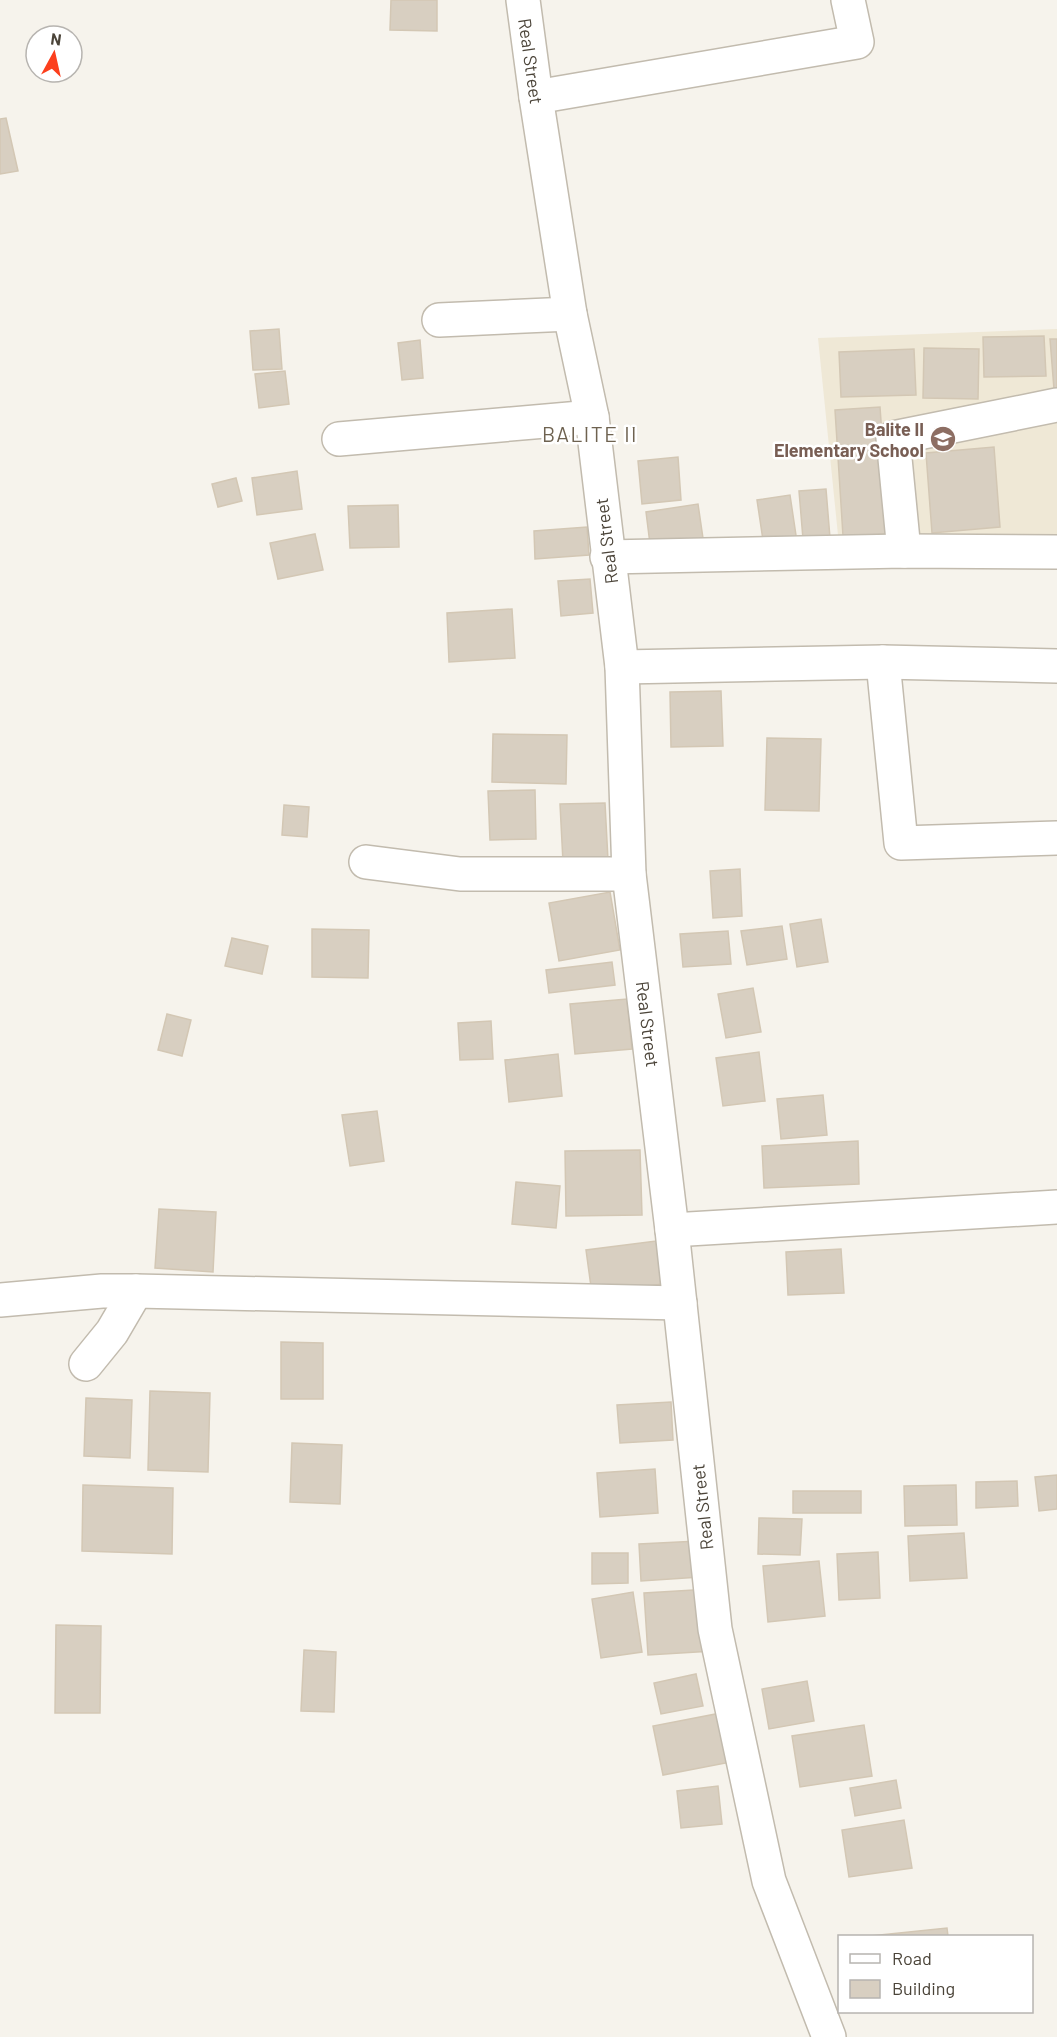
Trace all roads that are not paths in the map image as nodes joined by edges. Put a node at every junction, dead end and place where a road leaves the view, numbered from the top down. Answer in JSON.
{"nodes":[{"id":1,"x":523,"y":0,"type":"edge"},
{"id":2,"x":848,"y":0,"type":"edge"},
{"id":3,"x":536,"y":97,"type":"junction"},
{"id":4,"x":570,"y":315,"type":"junction"},
{"id":5,"x":439,"y":320,"type":"dead end"},
{"id":6,"x":1057,"y":405,"type":"edge"},
{"id":7,"x":591,"y":417,"type":"junction"},
{"id":8,"x":339,"y":439,"type":"dead end"},
{"id":9,"x":904,"y":551,"type":"junction"},
{"id":10,"x":1057,"y":552,"type":"edge"},
{"id":11,"x":607,"y":557,"type":"junction"},
{"id":12,"x":883,"y":662,"type":"junction"},
{"id":13,"x":1057,"y":666,"type":"edge"},
{"id":14,"x":622,"y":667,"type":"junction"},
{"id":15,"x":1057,"y":838,"type":"edge"},
{"id":16,"x":366,"y":862,"type":"dead end"},
{"id":17,"x":629,"y":874,"type":"junction"},
{"id":18,"x":1057,"y":1207,"type":"edge"},
{"id":19,"x":672,"y":1230,"type":"junction"},
{"id":20,"x":136,"y":1291,"type":"junction"},
{"id":21,"x":0,"y":1300,"type":"edge"},
{"id":22,"x":680,"y":1303,"type":"junction"},
{"id":23,"x":86,"y":1364,"type":"dead end"},
{"id":24,"x":829,"y":2037,"type":"edge"}],
"edges":[{"from":1,"to":3,"type":"street","name":"Real Street"},
{"from":2,"to":3,"type":"street"},
{"from":3,"to":4,"type":"street","name":"Real Street"},
{"from":4,"to":5,"type":"street"},
{"from":4,"to":7,"type":"street","name":"Real Street"},
{"from":6,"to":9,"type":"street"},
{"from":7,"to":8,"type":"street"},
{"from":7,"to":11,"type":"street","name":"Real Street"},
{"from":9,"to":10,"type":"street"},
{"from":9,"to":11,"type":"street"},
{"from":11,"to":14,"type":"street","name":"Real Street"},
{"from":12,"to":13,"type":"street"},
{"from":12,"to":14,"type":"street"},
{"from":12,"to":15,"type":"street"},
{"from":14,"to":17,"type":"street","name":"Real Street"},
{"from":16,"to":17,"type":"street"},
{"from":17,"to":19,"type":"street","name":"Real Street"},
{"from":18,"to":19,"type":"street"},
{"from":19,"to":22,"type":"street","name":"Real Street"},
{"from":20,"to":21,"type":"street"},
{"from":20,"to":22,"type":"street"},
{"from":20,"to":23,"type":"street"},
{"from":22,"to":24,"type":"street","name":"Real Street"}]}
